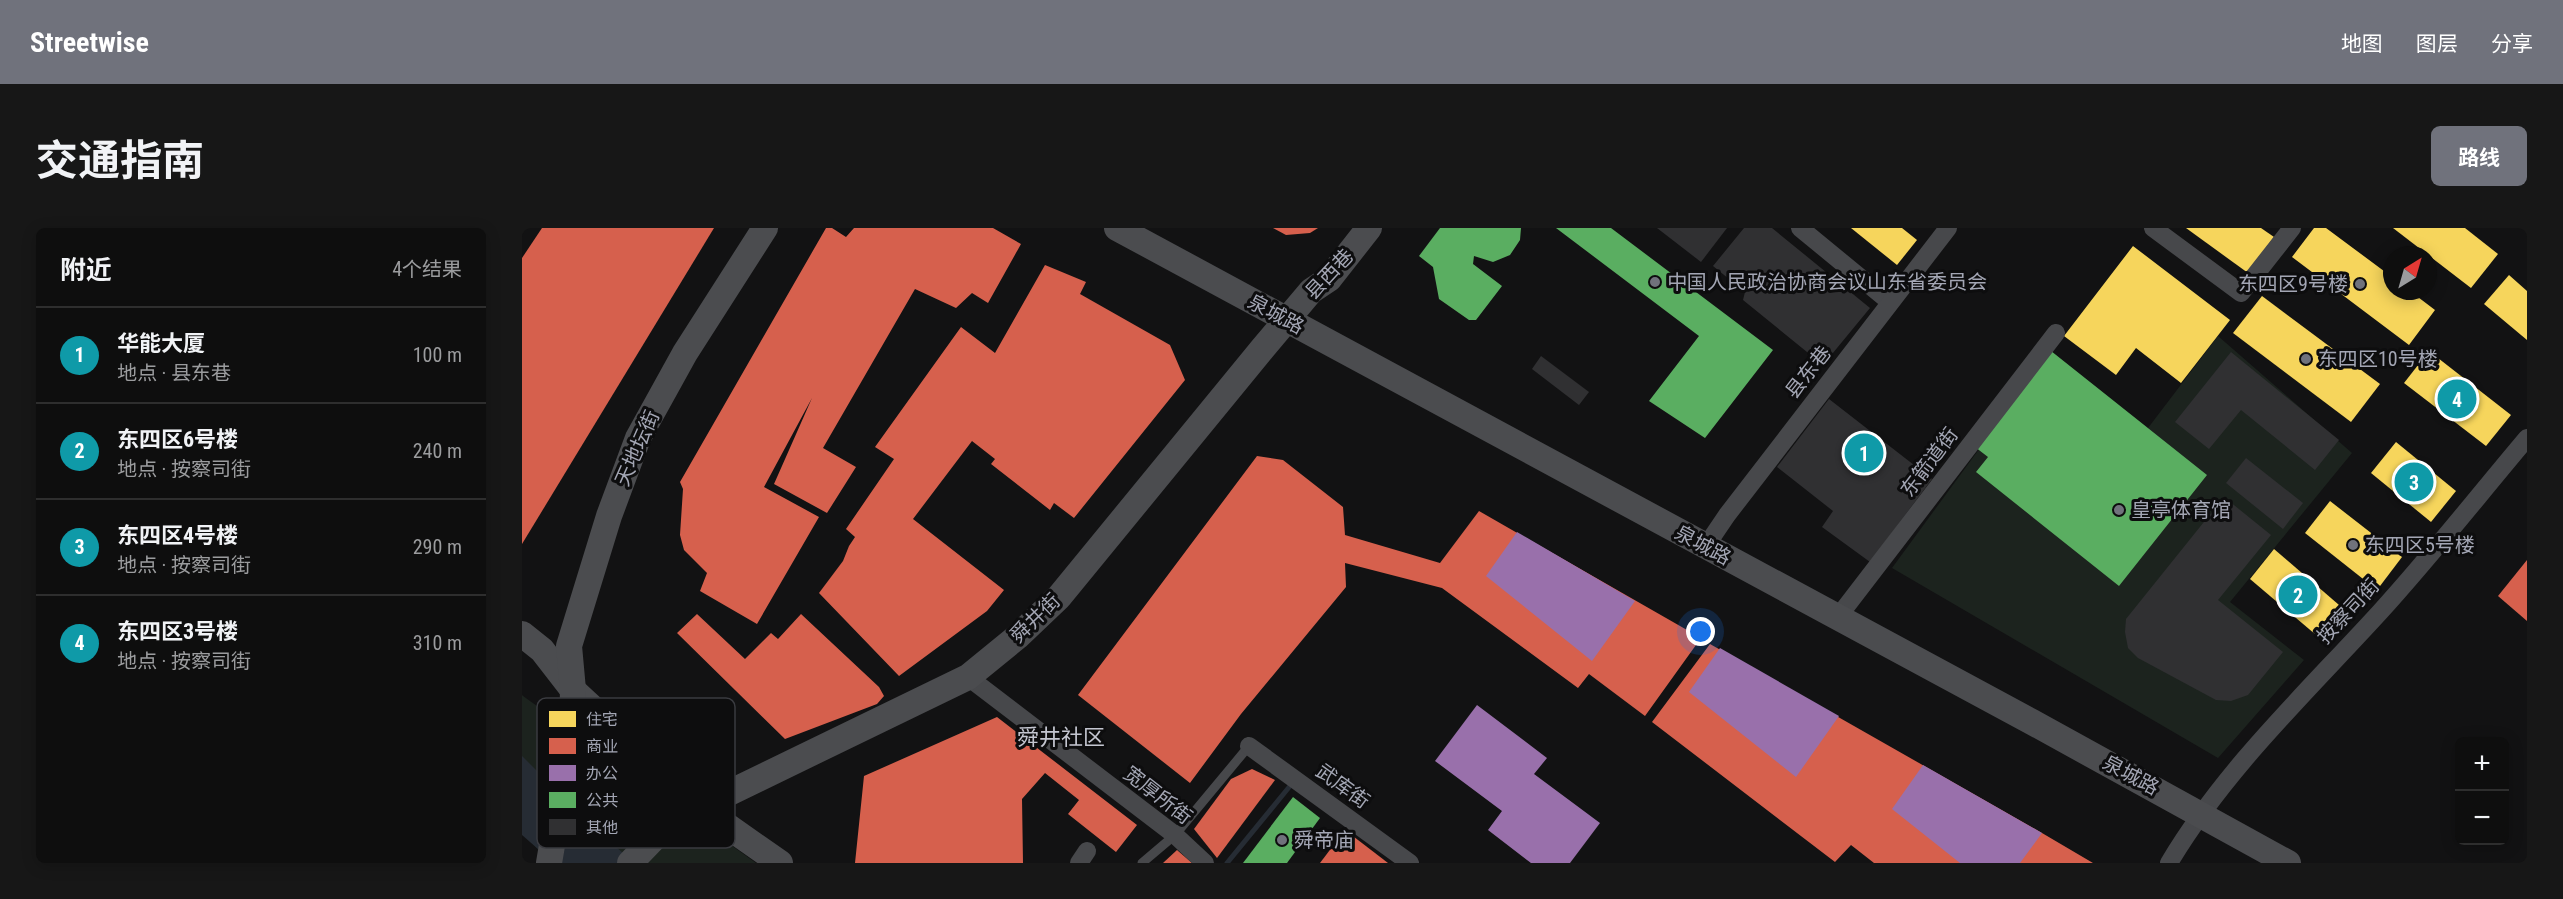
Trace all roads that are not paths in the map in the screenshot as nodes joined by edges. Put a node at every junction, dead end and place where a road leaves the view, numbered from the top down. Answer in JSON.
{"nodes":[{"id":1,"x":765,"y":228,"type":"edge"},
{"id":2,"x":1117,"y":228,"type":"edge"},
{"id":3,"x":1369,"y":228,"type":"edge"},
{"id":4,"x":1800,"y":228,"type":"edge"},
{"id":5,"x":1948,"y":228,"type":"edge"},
{"id":6,"x":2153,"y":228,"type":"edge"},
{"id":7,"x":2290,"y":228,"type":"edge"},
{"id":8,"x":1890,"y":302,"type":"junction"},
{"id":9,"x":1288,"y":320,"type":"junction"},
{"id":10,"x":2056,"y":333,"type":"dead end"},
{"id":11,"x":2527,"y":438,"type":"edge"},
{"id":12,"x":1706,"y":546,"type":"junction"},
{"id":13,"x":1838,"y":617,"type":"junction"},
{"id":14,"x":522,"y":634,"type":"edge"},
{"id":15,"x":968,"y":677,"type":"junction"},
{"id":16,"x":573,"y":690,"type":"junction"},
{"id":17,"x":573,"y":698,"type":"edge"},
{"id":18,"x":582,"y":698,"type":"edge"},
{"id":19,"x":1249,"y":746,"type":"joint"},
{"id":20,"x":735,"y":790,"type":"edge"},
{"id":21,"x":2200,"y":813,"type":"junction"},
{"id":22,"x":735,"y":831,"type":"edge"},
{"id":23,"x":1175,"y":835,"type":"junction"},
{"id":24,"x":552,"y":848,"type":"edge"},
{"id":25,"x":644,"y":848,"type":"edge"},
{"id":26,"x":549,"y":863,"type":"edge"},
{"id":27,"x":630,"y":863,"type":"edge"},
{"id":28,"x":780,"y":863,"type":"edge"},
{"id":29,"x":1142,"y":863,"type":"edge"},
{"id":30,"x":1204,"y":863,"type":"edge"},
{"id":31,"x":1410,"y":863,"type":"edge"},
{"id":32,"x":2169,"y":863,"type":"edge"},
{"id":33,"x":2288,"y":863,"type":"edge"}],
"edges":[{"from":1,"to":16,"type":"main road","name":"天地坛街"},
{"from":2,"to":9,"type":"main road","name":"泉城路"},
{"from":3,"to":9,"type":"main road","name":"县西巷"},
{"from":4,"to":8,"type":"street"},
{"from":5,"to":8,"type":"street","name":"县东巷"},
{"from":6,"to":7,"type":"street"},
{"from":8,"to":12,"type":"street","name":"县东巷"},
{"from":9,"to":12,"type":"main road","name":"泉城路"},
{"from":9,"to":15,"type":"main road","name":"舜井街"},
{"from":10,"to":13,"type":"street","name":"东箭道街"},
{"from":11,"to":21,"type":"street","name":"按察司街"},
{"from":12,"to":13,"type":"main road","name":"泉城路"},
{"from":13,"to":21,"type":"main road","name":"泉城路"},
{"from":14,"to":16,"type":"main road"},
{"from":15,"to":20,"type":"main road","name":"舜井街"},
{"from":15,"to":23,"type":"street","name":"宽厚所街"},
{"from":16,"to":17,"type":"main road","name":"天地坛街"},
{"from":16,"to":18,"type":"main road"},
{"from":19,"to":23,"type":"lane"},
{"from":19,"to":31,"type":"street","name":"武库街"},
{"from":21,"to":32,"type":"street","name":"按察司街"},
{"from":21,"to":33,"type":"main road","name":"泉城路"},
{"from":22,"to":28,"type":"main road"},
{"from":23,"to":29,"type":"lane"},
{"from":23,"to":30,"type":"street","name":"宽厚所街"},
{"from":24,"to":26,"type":"main road","name":"天地坛街"},
{"from":25,"to":27,"type":"main road"}]}
